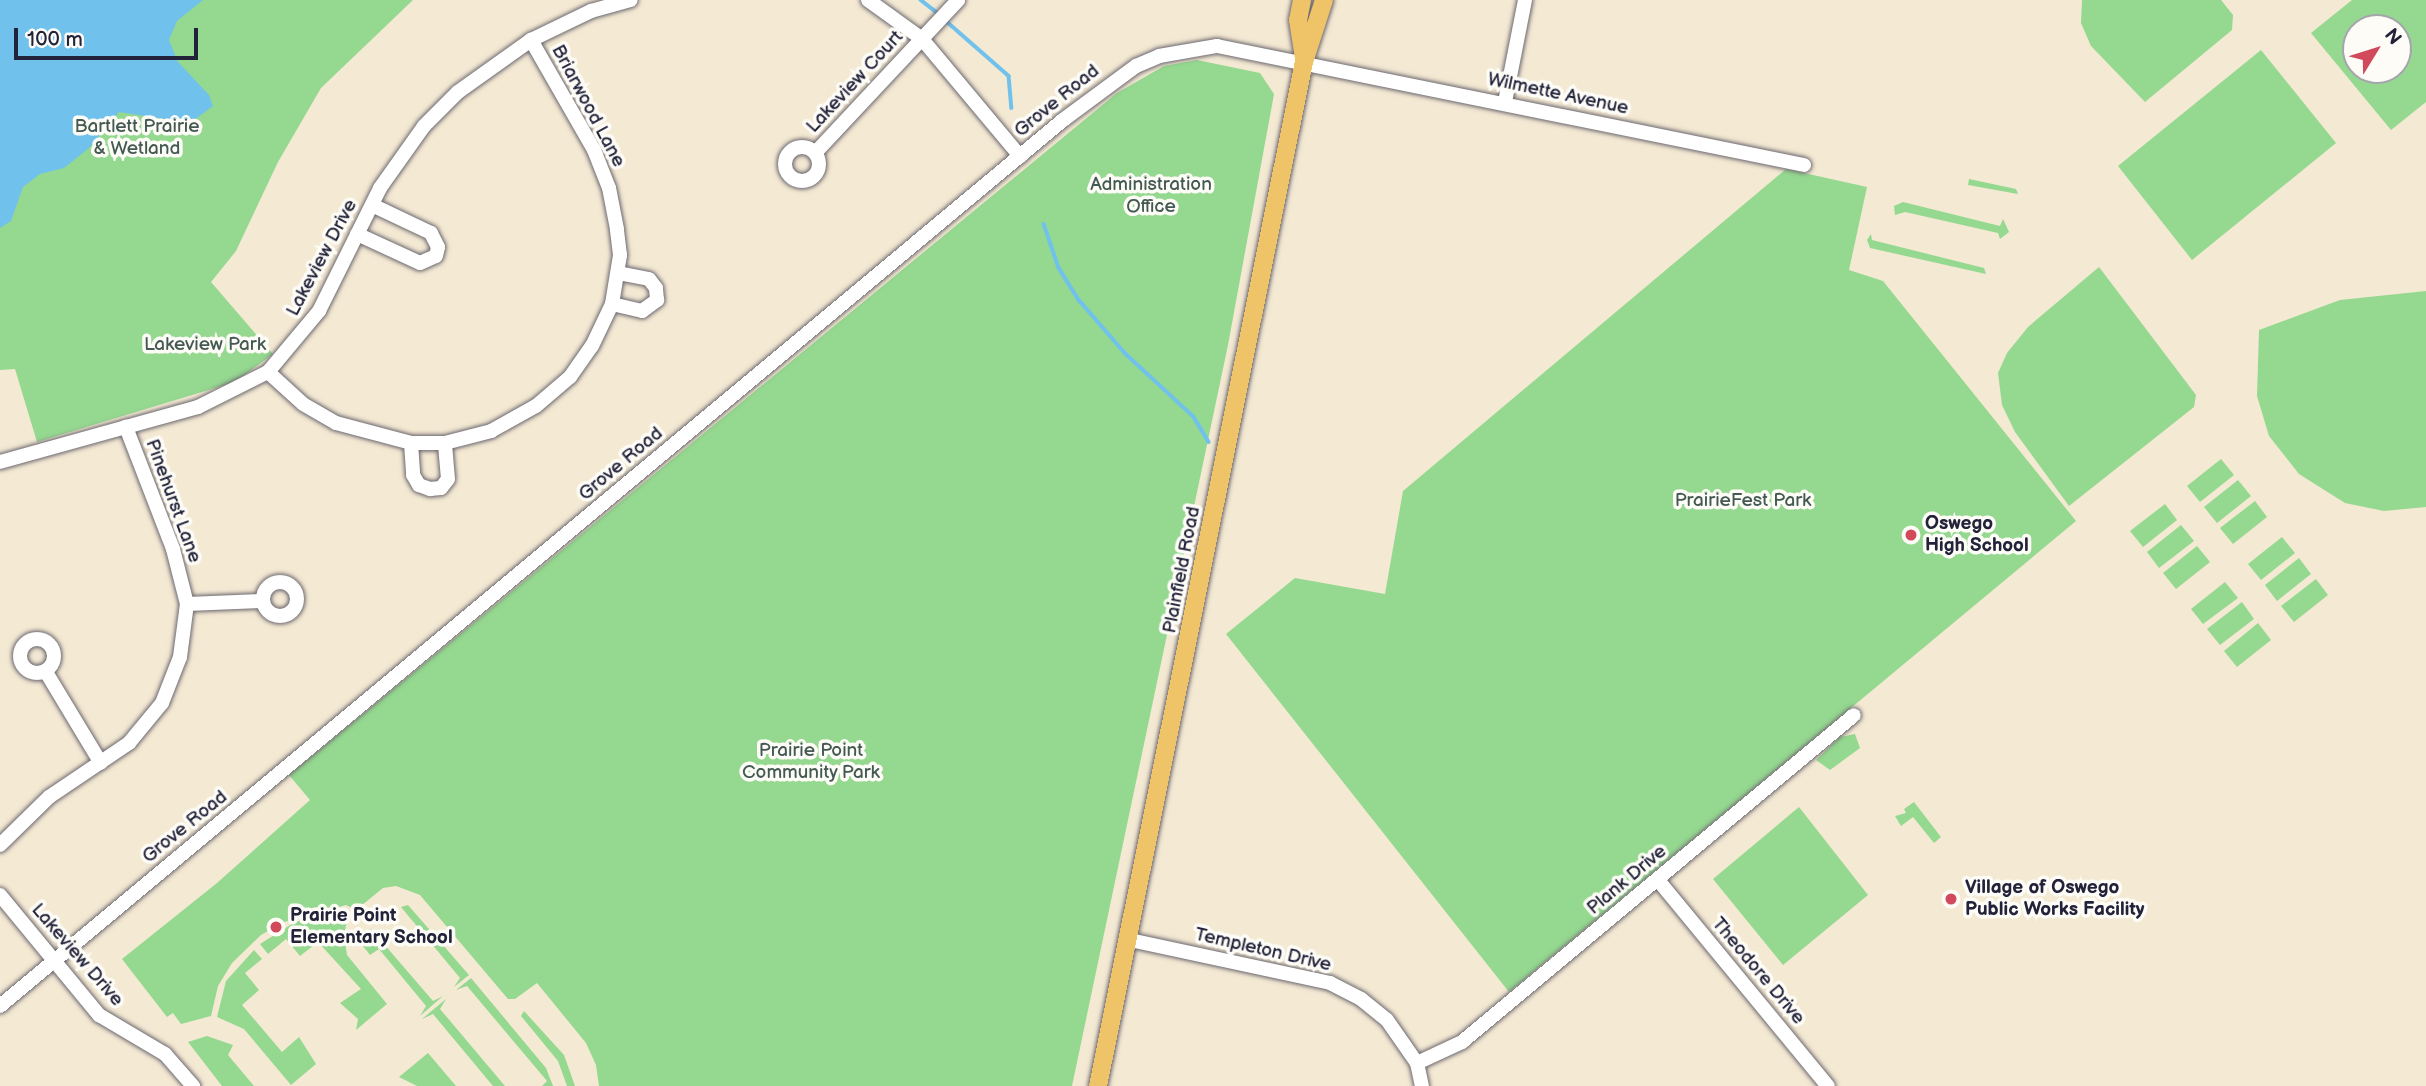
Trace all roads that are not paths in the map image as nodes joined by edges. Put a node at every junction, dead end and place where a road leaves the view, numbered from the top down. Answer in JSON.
{"nodes":[{"id":1,"x":631,"y":0,"type":"edge"},
{"id":2,"x":868,"y":0,"type":"edge"},
{"id":3,"x":1302,"y":0,"type":"edge"},
{"id":4,"x":1324,"y":0,"type":"edge"},
{"id":5,"x":1525,"y":0,"type":"edge"},
{"id":6,"x":953,"y":5,"type":"edge"},
{"id":7,"x":922,"y":39,"type":"junction"},
{"id":8,"x":531,"y":40,"type":"junction"},
{"id":9,"x":1304,"y":62,"type":"junction"},
{"id":10,"x":1505,"y":102,"type":"junction"},
{"id":11,"x":816,"y":152,"type":"dead end"},
{"id":12,"x":1020,"y":156,"type":"junction"},
{"id":13,"x":1804,"y":164,"type":"dead end"},
{"id":14,"x":372,"y":205,"type":"junction"},
{"id":15,"x":357,"y":234,"type":"junction"},
{"id":16,"x":618,"y":273,"type":"junction"},
{"id":17,"x":612,"y":304,"type":"junction"},
{"id":18,"x":268,"y":372,"type":"junction"},
{"id":19,"x":126,"y":427,"type":"junction"},
{"id":20,"x":411,"y":443,"type":"junction"},
{"id":21,"x":445,"y":443,"type":"junction"},
{"id":22,"x":0,"y":462,"type":"edge"},
{"id":23,"x":261,"y":601,"type":"dead end"},
{"id":24,"x":187,"y":604,"type":"junction"},
{"id":25,"x":46,"y":671,"type":"dead end"},
{"id":26,"x":1854,"y":715,"type":"dead end"},
{"id":27,"x":101,"y":762,"type":"junction"},
{"id":28,"x":0,"y":845,"type":"edge"},
{"id":29,"x":1658,"y":880,"type":"junction"},
{"id":30,"x":0,"y":895,"type":"edge"},
{"id":31,"x":1130,"y":940,"type":"junction"},
{"id":32,"x":55,"y":960,"type":"junction"},
{"id":33,"x":0,"y":1006,"type":"edge"},
{"id":34,"x":1417,"y":1063,"type":"junction"},
{"id":35,"x":193,"y":1086,"type":"edge"},
{"id":36,"x":1098,"y":1086,"type":"edge"},
{"id":37,"x":1422,"y":1086,"type":"edge"},
{"id":38,"x":1828,"y":1086,"type":"edge"}],
"edges":[{"from":1,"to":8,"type":"street","name":"Lakeview Drive"},
{"from":2,"to":7,"type":"street"},
{"from":3,"to":9,"type":"main road","name":"Plainfield Road"},
{"from":4,"to":9,"type":"main road","name":"Plainfield Road"},
{"from":5,"to":10,"type":"street"},
{"from":6,"to":7,"type":"street","name":"Lakeview Court"},
{"from":7,"to":11,"type":"street","name":"Lakeview Court"},
{"from":7,"to":12,"type":"street"},
{"from":8,"to":14,"type":"street","name":"Lakeview Drive"},
{"from":8,"to":16,"type":"street","name":"Briarwood Lane"},
{"from":9,"to":10,"type":"street","name":"Wilmette Avenue"},
{"from":9,"to":12,"type":"street","name":"Grove Road"},
{"from":9,"to":31,"type":"main road","name":"Plainfield Road"},
{"from":10,"to":13,"type":"street","name":"Wilmette Avenue"},
{"from":12,"to":32,"type":"street","name":"Grove Road"},
{"from":14,"to":15,"type":"street","name":"Lakeview Drive"},
{"from":14,"to":15,"type":"street"},
{"from":15,"to":18,"type":"street","name":"Lakeview Drive"},
{"from":16,"to":17,"type":"street","name":"Briarwood Lane"},
{"from":16,"to":17,"type":"street"},
{"from":17,"to":21,"type":"street","name":"Briarwood Lane"},
{"from":18,"to":19,"type":"street","name":"Lakeview Drive"},
{"from":18,"to":20,"type":"street","name":"Briarwood Lane"},
{"from":19,"to":22,"type":"street","name":"Lakeview Drive"},
{"from":19,"to":24,"type":"street","name":"Pinehurst Lane"},
{"from":20,"to":21,"type":"street","name":"Briarwood Lane"},
{"from":20,"to":21,"type":"street"},
{"from":23,"to":24,"type":"street"},
{"from":24,"to":27,"type":"street","name":"Pinehurst Lane"},
{"from":25,"to":27,"type":"street"},
{"from":26,"to":29,"type":"street","name":"Plank Drive"},
{"from":27,"to":28,"type":"street","name":"Pinehurst Lane"},
{"from":29,"to":34,"type":"street","name":"Plank Drive"},
{"from":29,"to":38,"type":"street","name":"Theodore Drive"},
{"from":30,"to":32,"type":"street","name":"Lakeview Drive"},
{"from":31,"to":34,"type":"street","name":"Templeton Drive"},
{"from":31,"to":36,"type":"main road","name":"Plainfield Road"},
{"from":32,"to":33,"type":"street","name":"Grove Road"},
{"from":32,"to":35,"type":"street","name":"Lakeview Drive"},
{"from":34,"to":37,"type":"street","name":"Templeton Drive"}]}
